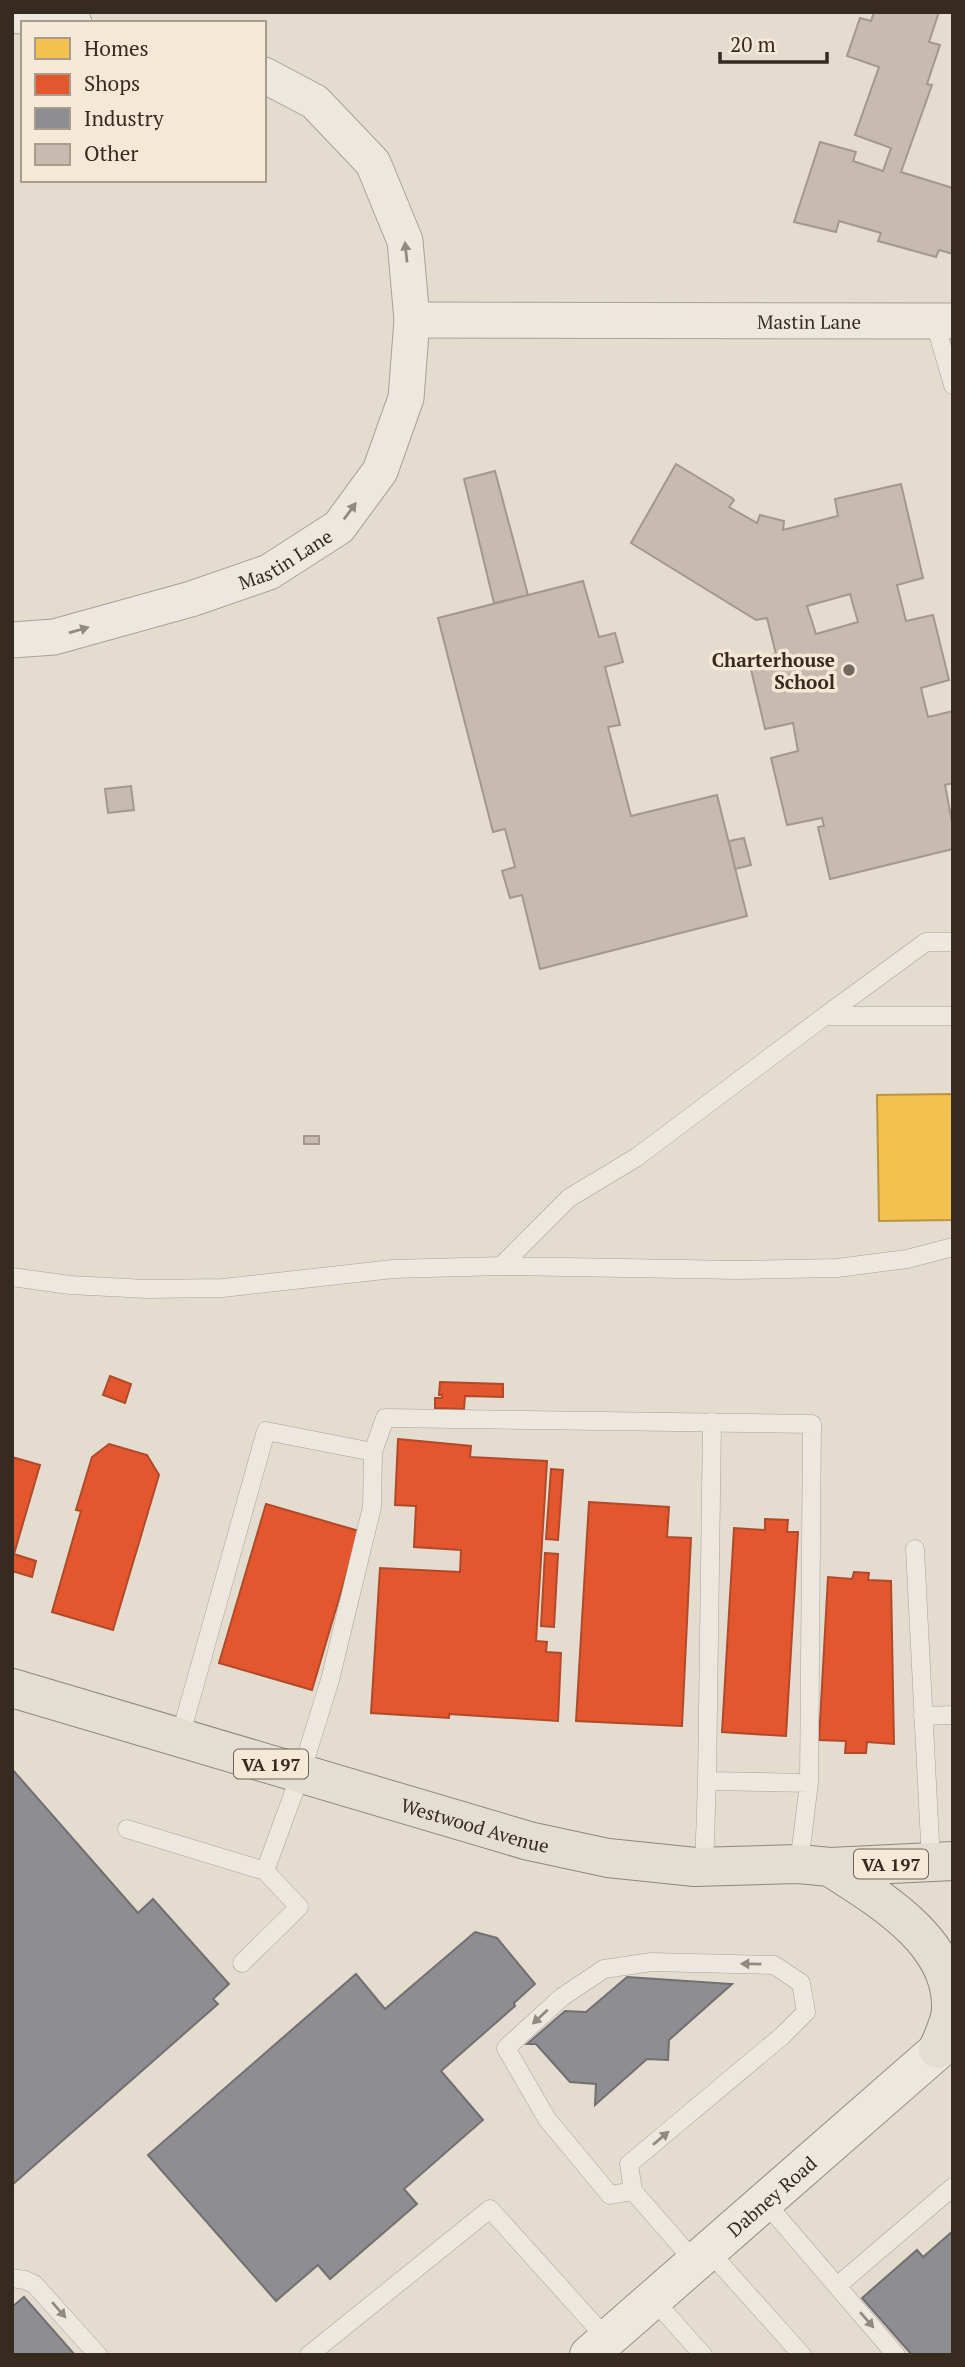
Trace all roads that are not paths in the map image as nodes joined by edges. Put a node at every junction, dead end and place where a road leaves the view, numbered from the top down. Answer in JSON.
{"nodes":[{"id":1,"x":12,"y":15,"type":"edge"},
{"id":2,"x":58,"y":21,"type":"edge"},
{"id":3,"x":266,"y":76,"type":"edge"},
{"id":4,"x":412,"y":320,"type":"junction"},
{"id":5,"x":944,"y":322,"type":"edge"},
{"id":6,"x":953,"y":384,"type":"edge"},
{"id":7,"x":12,"y":640,"type":"edge"},
{"id":8,"x":953,"y":942,"type":"edge"},
{"id":9,"x":825,"y":1016,"type":"junction"},
{"id":10,"x":953,"y":1016,"type":"edge"},
{"id":11,"x":953,"y":1247,"type":"edge"},
{"id":12,"x":501,"y":1266,"type":"junction"},
{"id":13,"x":12,"y":1277,"type":"edge"},
{"id":14,"x":712,"y":1422,"type":"junction"},
{"id":15,"x":373,"y":1452,"type":"junction"},
{"id":16,"x":915,"y":1549,"type":"dead end"},
{"id":17,"x":12,"y":1688,"type":"edge"},
{"id":18,"x":953,"y":1715,"type":"edge"},
{"id":19,"x":923,"y":1716,"type":"junction"},
{"id":20,"x":180,"y":1737,"type":"junction"},
{"id":21,"x":301,"y":1773,"type":"junction"},
{"id":22,"x":707,"y":1781,"type":"junction"},
{"id":23,"x":809,"y":1783,"type":"junction"},
{"id":24,"x":127,"y":1829,"type":"dead end"},
{"id":25,"x":942,"y":1861,"type":"edge"},
{"id":26,"x":815,"y":1866,"type":"junction"},
{"id":27,"x":704,"y":1867,"type":"junction"},
{"id":28,"x":265,"y":1871,"type":"junction"},
{"id":29,"x":242,"y":1963,"type":"dead end"},
{"id":30,"x":946,"y":2043,"type":"edge"},
{"id":31,"x":953,"y":2187,"type":"edge"},
{"id":32,"x":633,"y":2191,"type":"junction"},
{"id":33,"x":764,"y":2201,"type":"junction"},
{"id":34,"x":702,"y":2256,"type":"junction"},
{"id":35,"x":12,"y":2278,"type":"edge"},
{"id":36,"x":837,"y":2286,"type":"junction"},
{"id":37,"x":653,"y":2299,"type":"junction"},
{"id":38,"x":598,"y":2347,"type":"edge"},
{"id":39,"x":98,"y":2355,"type":"edge"},
{"id":40,"x":309,"y":2355,"type":"edge"},
{"id":41,"x":703,"y":2355,"type":"edge"},
{"id":42,"x":802,"y":2355,"type":"edge"},
{"id":43,"x":896,"y":2355,"type":"edge"}],
"edges":[{"from":1,"to":2,"type":"street"},
{"from":4,"to":3,"type":"street","name":"Mastin Lane","one_way":true},
{"from":4,"to":5,"type":"street","name":"Mastin Lane"},
{"from":7,"to":4,"type":"street","name":"Mastin Lane","one_way":true},
{"from":5,"to":6,"type":"lane"},
{"from":8,"to":9,"type":"lane"},
{"from":9,"to":10,"type":"lane"},
{"from":9,"to":12,"type":"lane"},
{"from":11,"to":12,"type":"lane"},
{"from":12,"to":13,"type":"lane"},
{"from":14,"to":15,"type":"lane"},
{"from":14,"to":22,"type":"lane"},
{"from":14,"to":23,"type":"lane"},
{"from":15,"to":20,"type":"lane"},
{"from":15,"to":21,"type":"lane"},
{"from":16,"to":19,"type":"lane"},
{"from":17,"to":20,"type":"main road","name":"Westwood Avenue","number":"VA 197"},
{"from":18,"to":19,"type":"lane"},
{"from":19,"to":25,"type":"lane"},
{"from":20,"to":21,"type":"main road","name":"Westwood Avenue","number":"VA 197"},
{"from":21,"to":27,"type":"main road","name":"Westwood Avenue","number":"VA 197"},
{"from":21,"to":28,"type":"lane"},
{"from":22,"to":23,"type":"lane"},
{"from":22,"to":27,"type":"lane"},
{"from":23,"to":26,"type":"lane"},
{"from":24,"to":28,"type":"lane"},
{"from":25,"to":26,"type":"main road","name":"Westwood Avenue","number":"VA 197"},
{"from":26,"to":27,"type":"main road","name":"Westwood Avenue","number":"VA 197"},
{"from":26,"to":30,"type":"main road"},
{"from":28,"to":29,"type":"lane"},
{"from":30,"to":33,"type":"street","name":"Dabney Road"},
{"from":31,"to":36,"type":"lane"},
{"from":32,"to":32,"type":"lane","one_way":true},
{"from":32,"to":34,"type":"lane"},
{"from":33,"to":34,"type":"street","name":"Dabney Road"},
{"from":33,"to":36,"type":"lane"},
{"from":34,"to":37,"type":"street","name":"Dabney Road"},
{"from":34,"to":42,"type":"lane"},
{"from":35,"to":39,"type":"lane","one_way":true},
{"from":36,"to":43,"type":"lane","one_way":true},
{"from":37,"to":38,"type":"street","name":"Dabney Road"},
{"from":37,"to":41,"type":"lane"},
{"from":38,"to":40,"type":"lane"}]}
